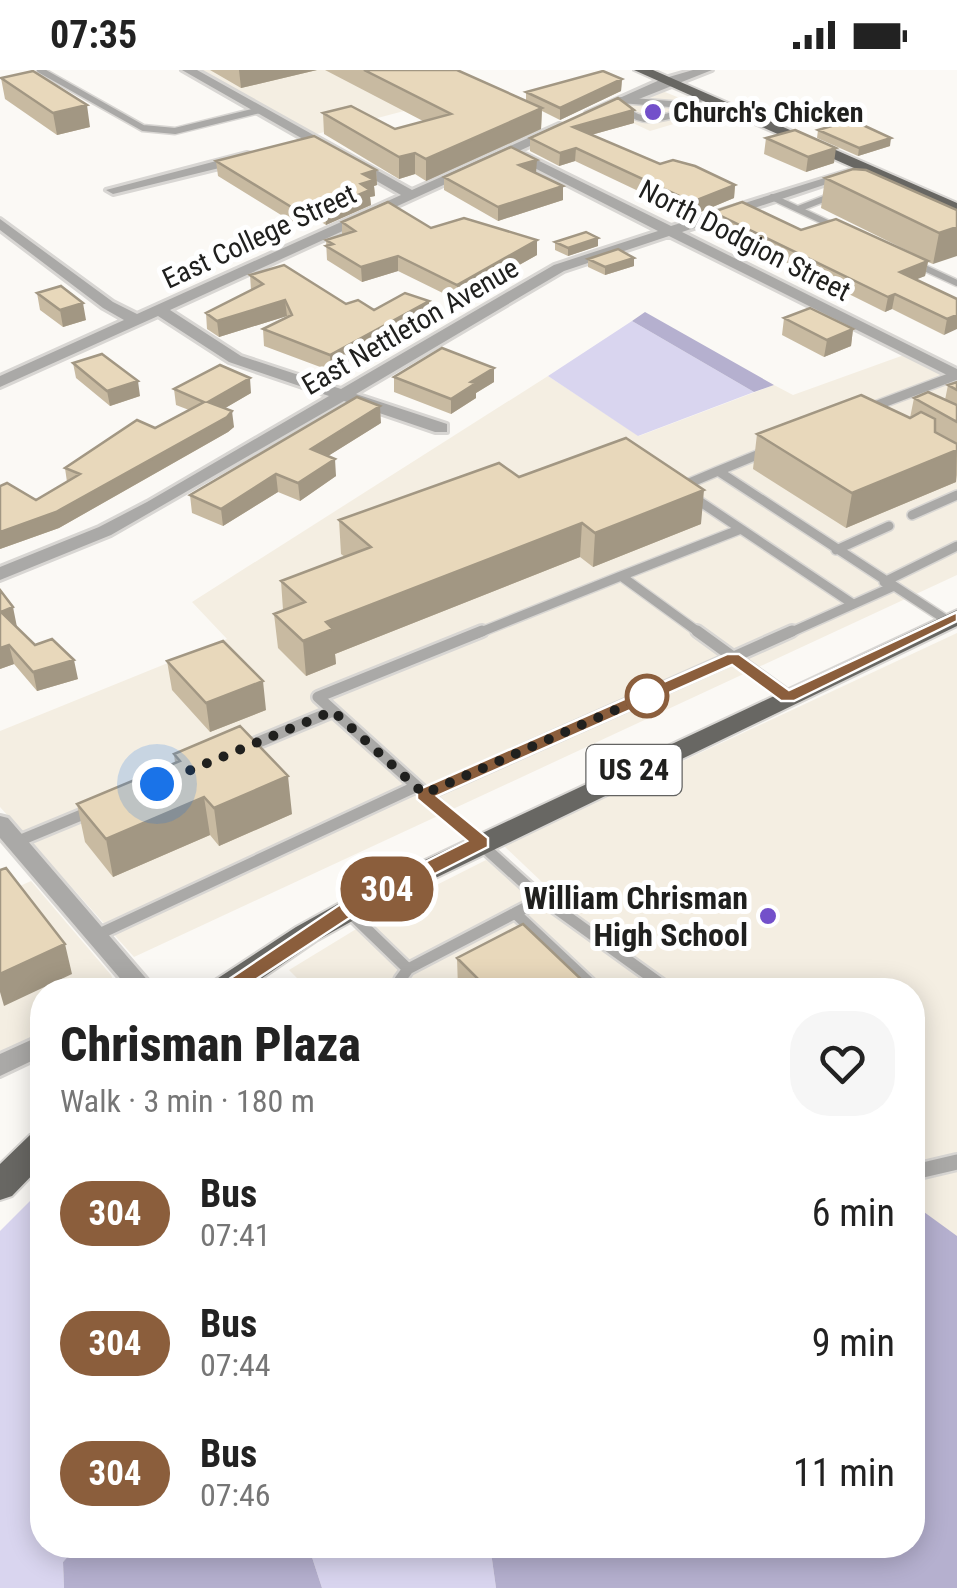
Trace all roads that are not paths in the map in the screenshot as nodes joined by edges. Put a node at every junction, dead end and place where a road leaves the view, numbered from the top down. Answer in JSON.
{"nodes":[{"id":1,"x":40,"y":70,"type":"edge"},
{"id":2,"x":188,"y":70,"type":"edge"},
{"id":3,"x":641,"y":70,"type":"edge"},
{"id":4,"x":706,"y":70,"type":"edge"},
{"id":5,"x":666,"y":80,"type":"junction"},
{"id":6,"x":705,"y":97,"type":"junction"},
{"id":7,"x":626,"y":104,"type":"junction"},
{"id":8,"x":683,"y":108,"type":"junction"},
{"id":9,"x":260,"y":110,"type":"junction"},
{"id":10,"x":534,"y":117,"type":"edge"},
{"id":11,"x":558,"y":128,"type":"junction"},
{"id":12,"x":313,"y":140,"type":"junction"},
{"id":13,"x":282,"y":148,"type":"edge"},
{"id":14,"x":509,"y":150,"type":"junction"},
{"id":15,"x":263,"y":153,"type":"edge"},
{"id":16,"x":864,"y":167,"type":"junction"},
{"id":17,"x":114,"y":190,"type":"dead end"},
{"id":18,"x":846,"y":190,"type":"edge"},
{"id":19,"x":409,"y":194,"type":"junction"},
{"id":20,"x":772,"y":197,"type":"junction"},
{"id":21,"x":798,"y":209,"type":"junction"},
{"id":22,"x":957,"y":209,"type":"edge"},
{"id":23,"x":0,"y":223,"type":"edge"},
{"id":24,"x":671,"y":230,"type":"junction"},
{"id":25,"x":848,"y":232,"type":"edge"},
{"id":26,"x":898,"y":256,"type":"edge"},
{"id":27,"x":957,"y":275,"type":"edge"},
{"id":28,"x":947,"y":279,"type":"junction"},
{"id":29,"x":957,"y":284,"type":"edge"},
{"id":30,"x":158,"y":310,"type":"junction"},
{"id":31,"x":136,"y":320,"type":"junction"},
{"id":32,"x":957,"y":375,"type":"edge"},
{"id":33,"x":0,"y":382,"type":"edge"},
{"id":34,"x":340,"y":395,"type":"junction"},
{"id":35,"x":867,"y":422,"type":"edge"},
{"id":36,"x":441,"y":428,"type":"dead end"},
{"id":37,"x":772,"y":448,"type":"edge"},
{"id":38,"x":718,"y":471,"type":"junction"},
{"id":39,"x":957,"y":495,"type":"edge"},
{"id":40,"x":912,"y":516,"type":"dead end"},
{"id":41,"x":889,"y":526,"type":"dead end"},
{"id":42,"x":741,"y":528,"type":"junction"},
{"id":43,"x":957,"y":546,"type":"edge"},
{"id":44,"x":836,"y":550,"type":"junction"},
{"id":45,"x":0,"y":574,"type":"edge"},
{"id":46,"x":620,"y":576,"type":"junction"},
{"id":47,"x":888,"y":584,"type":"junction"},
{"id":48,"x":853,"y":604,"type":"junction"},
{"id":49,"x":952,"y":619,"type":"edge"},
{"id":50,"x":733,"y":658,"type":"junction"},
{"id":51,"x":788,"y":697,"type":"junction"},
{"id":52,"x":333,"y":711,"type":"junction"},
{"id":53,"x":228,"y":755,"type":"edge"},
{"id":54,"x":419,"y":791,"type":"junction"},
{"id":55,"x":104,"y":806,"type":"edge"},
{"id":56,"x":8,"y":833,"type":"edge"},
{"id":57,"x":481,"y":842,"type":"junction"},
{"id":58,"x":542,"y":900,"type":"junction"},
{"id":59,"x":346,"y":910,"type":"junction"},
{"id":60,"x":515,"y":914,"type":"junction"},
{"id":61,"x":97,"y":935,"type":"junction"},
{"id":62,"x":408,"y":969,"type":"junction"},
{"id":63,"x":134,"y":978,"type":"edge"},
{"id":64,"x":241,"y":978,"type":"edge"},
{"id":65,"x":401,"y":978,"type":"edge"},
{"id":66,"x":584,"y":978,"type":"edge"},
{"id":67,"x":651,"y":978,"type":"edge"},
{"id":68,"x":30,"y":1052,"type":"edge"},
{"id":69,"x":0,"y":1066,"type":"edge"},
{"id":70,"x":30,"y":1155,"type":"edge"},
{"id":71,"x":957,"y":1162,"type":"edge"},
{"id":72,"x":925,"y":1170,"type":"edge"},
{"id":73,"x":4,"y":1178,"type":"edge"}],
"edges":[{"from":1,"to":9,"type":"lane"},
{"from":2,"to":9,"type":"street"},
{"from":3,"to":5,"type":"main road"},
{"from":4,"to":5,"type":"street","name":"East College Street"},
{"from":5,"to":6,"type":"main road"},
{"from":5,"to":7,"type":"street","name":"East College Street"},
{"from":6,"to":8,"type":"lane"},
{"from":6,"to":16,"type":"main road"},
{"from":7,"to":8,"type":"lane"},
{"from":7,"to":8,"type":"lane"},
{"from":7,"to":11,"type":"street","name":"East College Street"},
{"from":9,"to":12,"type":"street"},
{"from":10,"to":11,"type":"street"},
{"from":11,"to":14,"type":"street","name":"East College Street"},
{"from":12,"to":13,"type":"street"},
{"from":12,"to":19,"type":"street"},
{"from":14,"to":19,"type":"street","name":"East College Street"},
{"from":14,"to":24,"type":"street","name":"North Dodgion Street"},
{"from":15,"to":17,"type":"street"},
{"from":16,"to":20,"type":"street","name":"East Nettleton Avenue"},
{"from":16,"to":22,"type":"main road"},
{"from":18,"to":21,"type":"lane"},
{"from":19,"to":30,"type":"street","name":"East College Street"},
{"from":20,"to":21,"type":"lane"},
{"from":20,"to":24,"type":"street","name":"East Nettleton Avenue"},
{"from":21,"to":25,"type":"lane"},
{"from":23,"to":31,"type":"street"},
{"from":24,"to":32,"type":"street","name":"North Dodgion Street"},
{"from":24,"to":34,"type":"street","name":"East Nettleton Avenue"},
{"from":26,"to":28,"type":"lane"},
{"from":27,"to":28,"type":"lane"},
{"from":28,"to":29,"type":"lane"},
{"from":30,"to":31,"type":"street","name":"East College Street"},
{"from":30,"to":34,"type":"street"},
{"from":31,"to":33,"type":"street","name":"East College Street"},
{"from":32,"to":35,"type":"lane"},
{"from":34,"to":36,"type":"street"},
{"from":34,"to":45,"type":"street","name":"East Nettleton Avenue"},
{"from":37,"to":38,"type":"lane"},
{"from":38,"to":42,"type":"lane"},
{"from":38,"to":44,"type":"lane"},
{"from":39,"to":40,"type":"lane"},
{"from":41,"to":44,"type":"lane"},
{"from":42,"to":46,"type":"lane"},
{"from":42,"to":48,"type":"lane"},
{"from":43,"to":47,"type":"lane"},
{"from":44,"to":47,"type":"lane"},
{"from":46,"to":50,"type":"lane"},
{"from":46,"to":52,"type":"lane"},
{"from":47,"to":48,"type":"lane"},
{"from":47,"to":49,"type":"lane"},
{"from":48,"to":50,"type":"lane"},
{"from":49,"to":51,"type":"main road","number":"US 24"},
{"from":50,"to":51,"type":"lane"},
{"from":50,"to":54,"type":"lane"},
{"from":51,"to":57,"type":"main road","number":"US 24"},
{"from":52,"to":53,"type":"lane"},
{"from":52,"to":54,"type":"lane"},
{"from":54,"to":57,"type":"lane"},
{"from":54,"to":61,"type":"lane"},
{"from":55,"to":56,"type":"lane"},
{"from":56,"to":61,"type":"street"},
{"from":57,"to":58,"type":"lane"},
{"from":57,"to":59,"type":"main road","number":"US 24"},
{"from":58,"to":60,"type":"lane"},
{"from":58,"to":67,"type":"lane"},
{"from":59,"to":62,"type":"lane"},
{"from":59,"to":64,"type":"main road","number":"US 24"},
{"from":60,"to":62,"type":"lane"},
{"from":60,"to":66,"type":"lane"},
{"from":61,"to":63,"type":"street"},
{"from":62,"to":65,"type":"lane"},
{"from":68,"to":69,"type":"street"},
{"from":70,"to":73,"type":"main road"},
{"from":71,"to":72,"type":"lane"}]}
